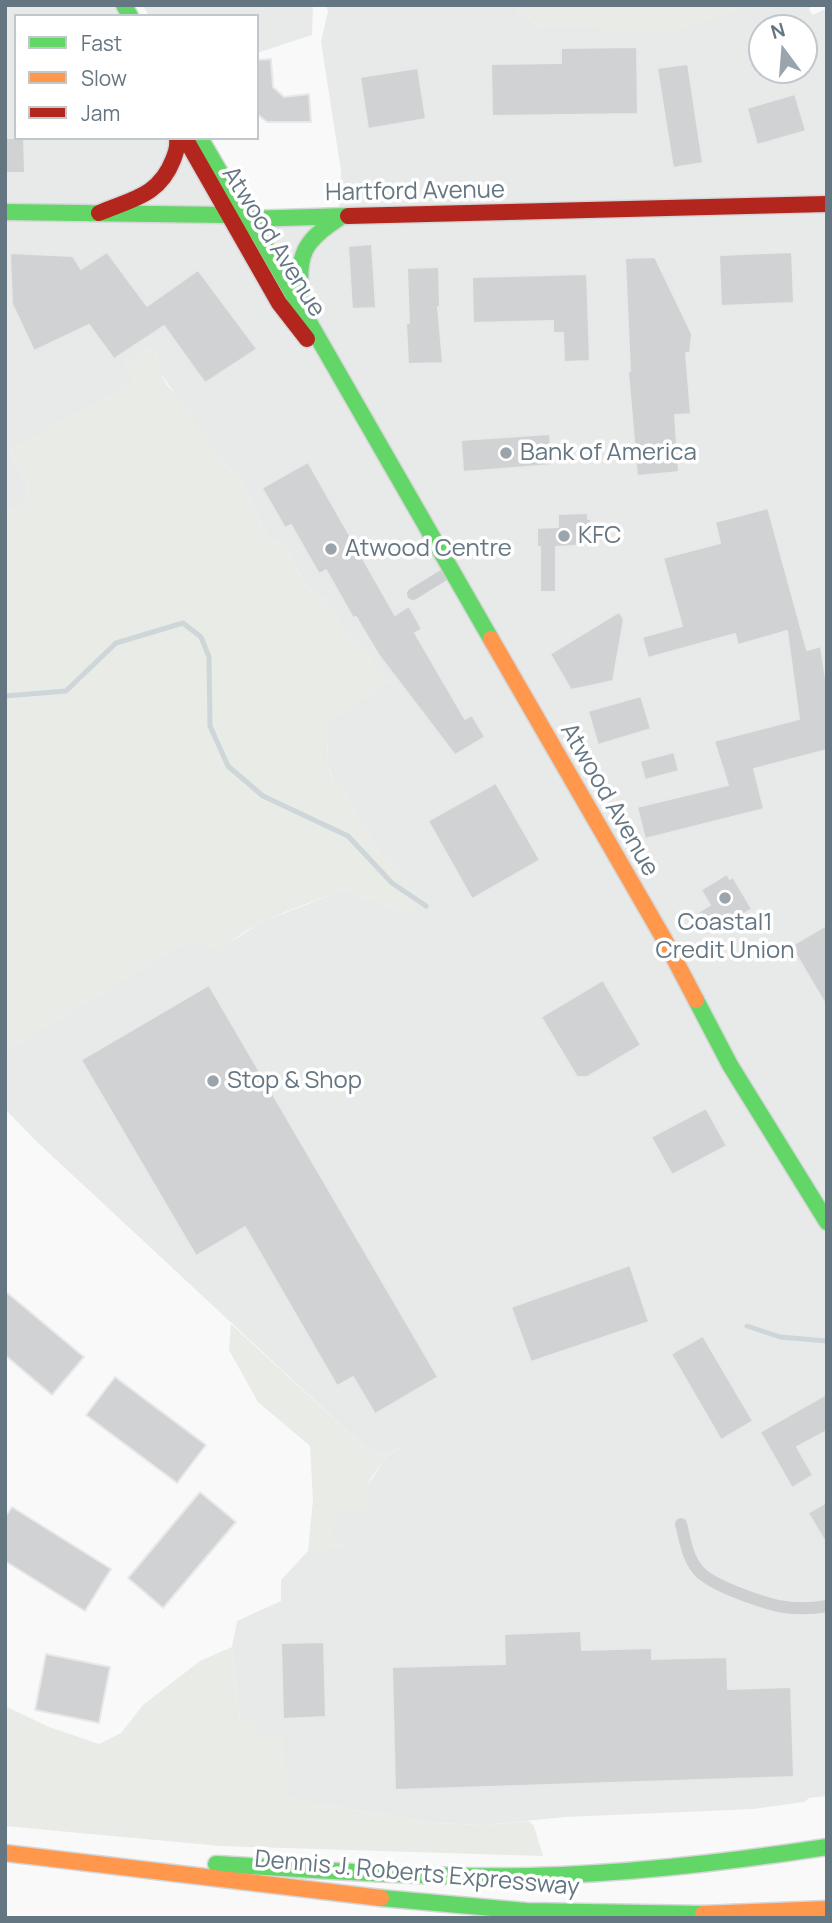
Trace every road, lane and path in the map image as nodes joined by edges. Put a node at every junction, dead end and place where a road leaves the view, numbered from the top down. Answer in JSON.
{"nodes":[{"id":1,"x":177,"y":140,"type":"edge"},
{"id":2,"x":186,"y":140,"type":"edge"},
{"id":3,"x":201,"y":140,"type":"edge"},
{"id":4,"x":827,"y":204,"type":"edge"},
{"id":5,"x":5,"y":212,"type":"edge"},
{"id":6,"x":99,"y":213,"type":"junction"},
{"id":7,"x":227,"y":215,"type":"junction"},
{"id":8,"x":341,"y":217,"type":"junction"},
{"id":9,"x":247,"y":219,"type":"junction"},
{"id":10,"x":302,"y":308,"type":"junction"},
{"id":11,"x":354,"y":399,"type":"junction"},
{"id":12,"x":453,"y":570,"type":"junction"},
{"id":13,"x":413,"y":594,"type":"dead end"},
{"id":14,"x":827,"y":1222,"type":"edge"},
{"id":15,"x":681,"y":1524,"type":"dead end"},
{"id":16,"x":827,"y":1606,"type":"edge"},
{"id":17,"x":827,"y":1847,"type":"edge"},
{"id":18,"x":5,"y":1852,"type":"edge"},
{"id":19,"x":827,"y":1909,"type":"edge"}],
"edges":[{"from":1,"to":6,"type":"main road"},
{"from":2,"to":7,"type":"main road","name":"Atwood Avenue"},
{"from":3,"to":9,"type":"main road","name":"Atwood Avenue"},
{"from":4,"to":8,"type":"main road","name":"Hartford Avenue"},
{"from":5,"to":6,"type":"main road","name":"Hartford Avenue"},
{"from":6,"to":7,"type":"main road","name":"Hartford Avenue"},
{"from":7,"to":9,"type":"main road","name":"Hartford Avenue"},
{"from":7,"to":11,"type":"main road","name":"Atwood Avenue"},
{"from":8,"to":9,"type":"main road","name":"Hartford Avenue"},
{"from":8,"to":10,"type":"main road"},
{"from":9,"to":10,"type":"main road","name":"Atwood Avenue"},
{"from":10,"to":11,"type":"main road","name":"Atwood Avenue"},
{"from":11,"to":12,"type":"main road","name":"Atwood Avenue"},
{"from":12,"to":13,"type":"street"},
{"from":12,"to":14,"type":"main road","name":"Atwood Avenue"},
{"from":15,"to":16,"type":"street"},
{"from":17,"to":18,"type":"main road"},
{"from":18,"to":19,"type":"main road","name":"Dennis J. Roberts Expressway"}]}
